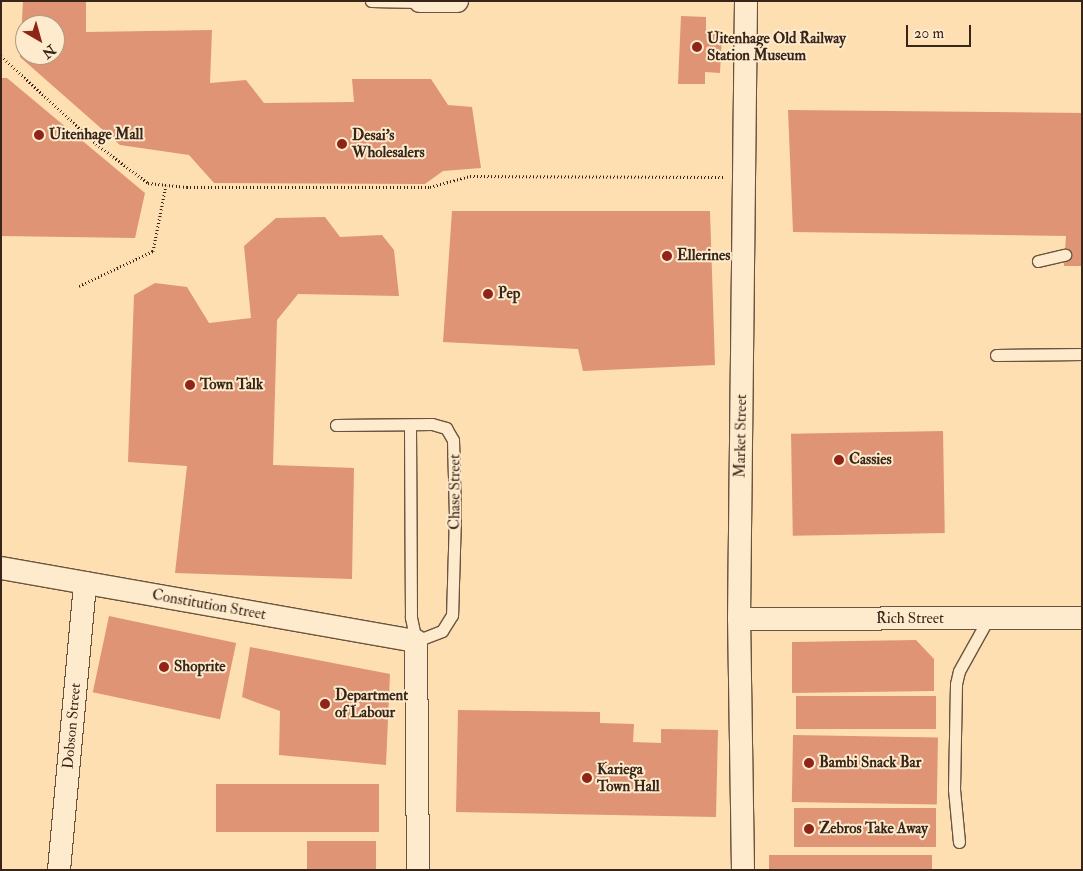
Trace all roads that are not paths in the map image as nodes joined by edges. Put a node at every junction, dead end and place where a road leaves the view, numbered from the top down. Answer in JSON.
{"nodes":[{"id":1,"x":371,"y":1,"type":"edge"},
{"id":2,"x":457,"y":1,"type":"edge"},
{"id":3,"x":746,"y":1,"type":"edge"},
{"id":4,"x":420,"y":2,"type":"edge"},
{"id":5,"x":1065,"y":255,"type":"dead end"},
{"id":6,"x":1038,"y":261,"type":"dead end"},
{"id":7,"x":1082,"y":354,"type":"edge"},
{"id":8,"x":996,"y":355,"type":"dead end"},
{"id":9,"x":336,"y":425,"type":"dead end"},
{"id":10,"x":410,"y":425,"type":"junction"},
{"id":11,"x":1,"y":568,"type":"edge"},
{"id":12,"x":85,"y":583,"type":"junction"},
{"id":13,"x":1082,"y":618,"type":"edge"},
{"id":14,"x":738,"y":619,"type":"junction"},
{"id":15,"x":988,"y":619,"type":"junction"},
{"id":16,"x":416,"y":641,"type":"junction"},
{"id":17,"x":959,"y":842,"type":"dead end"},
{"id":18,"x":59,"y":870,"type":"edge"},
{"id":19,"x":418,"y":870,"type":"edge"},
{"id":20,"x":743,"y":870,"type":"edge"}],
"edges":[{"from":1,"to":4,"type":"lane"},
{"from":2,"to":4,"type":"street"},
{"from":3,"to":14,"type":"street","name":"Market Street"},
{"from":5,"to":6,"type":"lane"},
{"from":7,"to":8,"type":"lane"},
{"from":9,"to":10,"type":"lane"},
{"from":10,"to":16,"type":"lane"},
{"from":10,"to":16,"type":"lane","name":"Chase Street"},
{"from":11,"to":12,"type":"street","name":"Constitution Street"},
{"from":12,"to":16,"type":"street","name":"Constitution Street"},
{"from":12,"to":18,"type":"street","name":"Dobson Street"},
{"from":13,"to":15,"type":"street","name":"Rich Street"},
{"from":14,"to":15,"type":"street","name":"Rich Street"},
{"from":14,"to":20,"type":"street","name":"Market Street"},
{"from":15,"to":17,"type":"lane"},
{"from":16,"to":19,"type":"street"}]}
